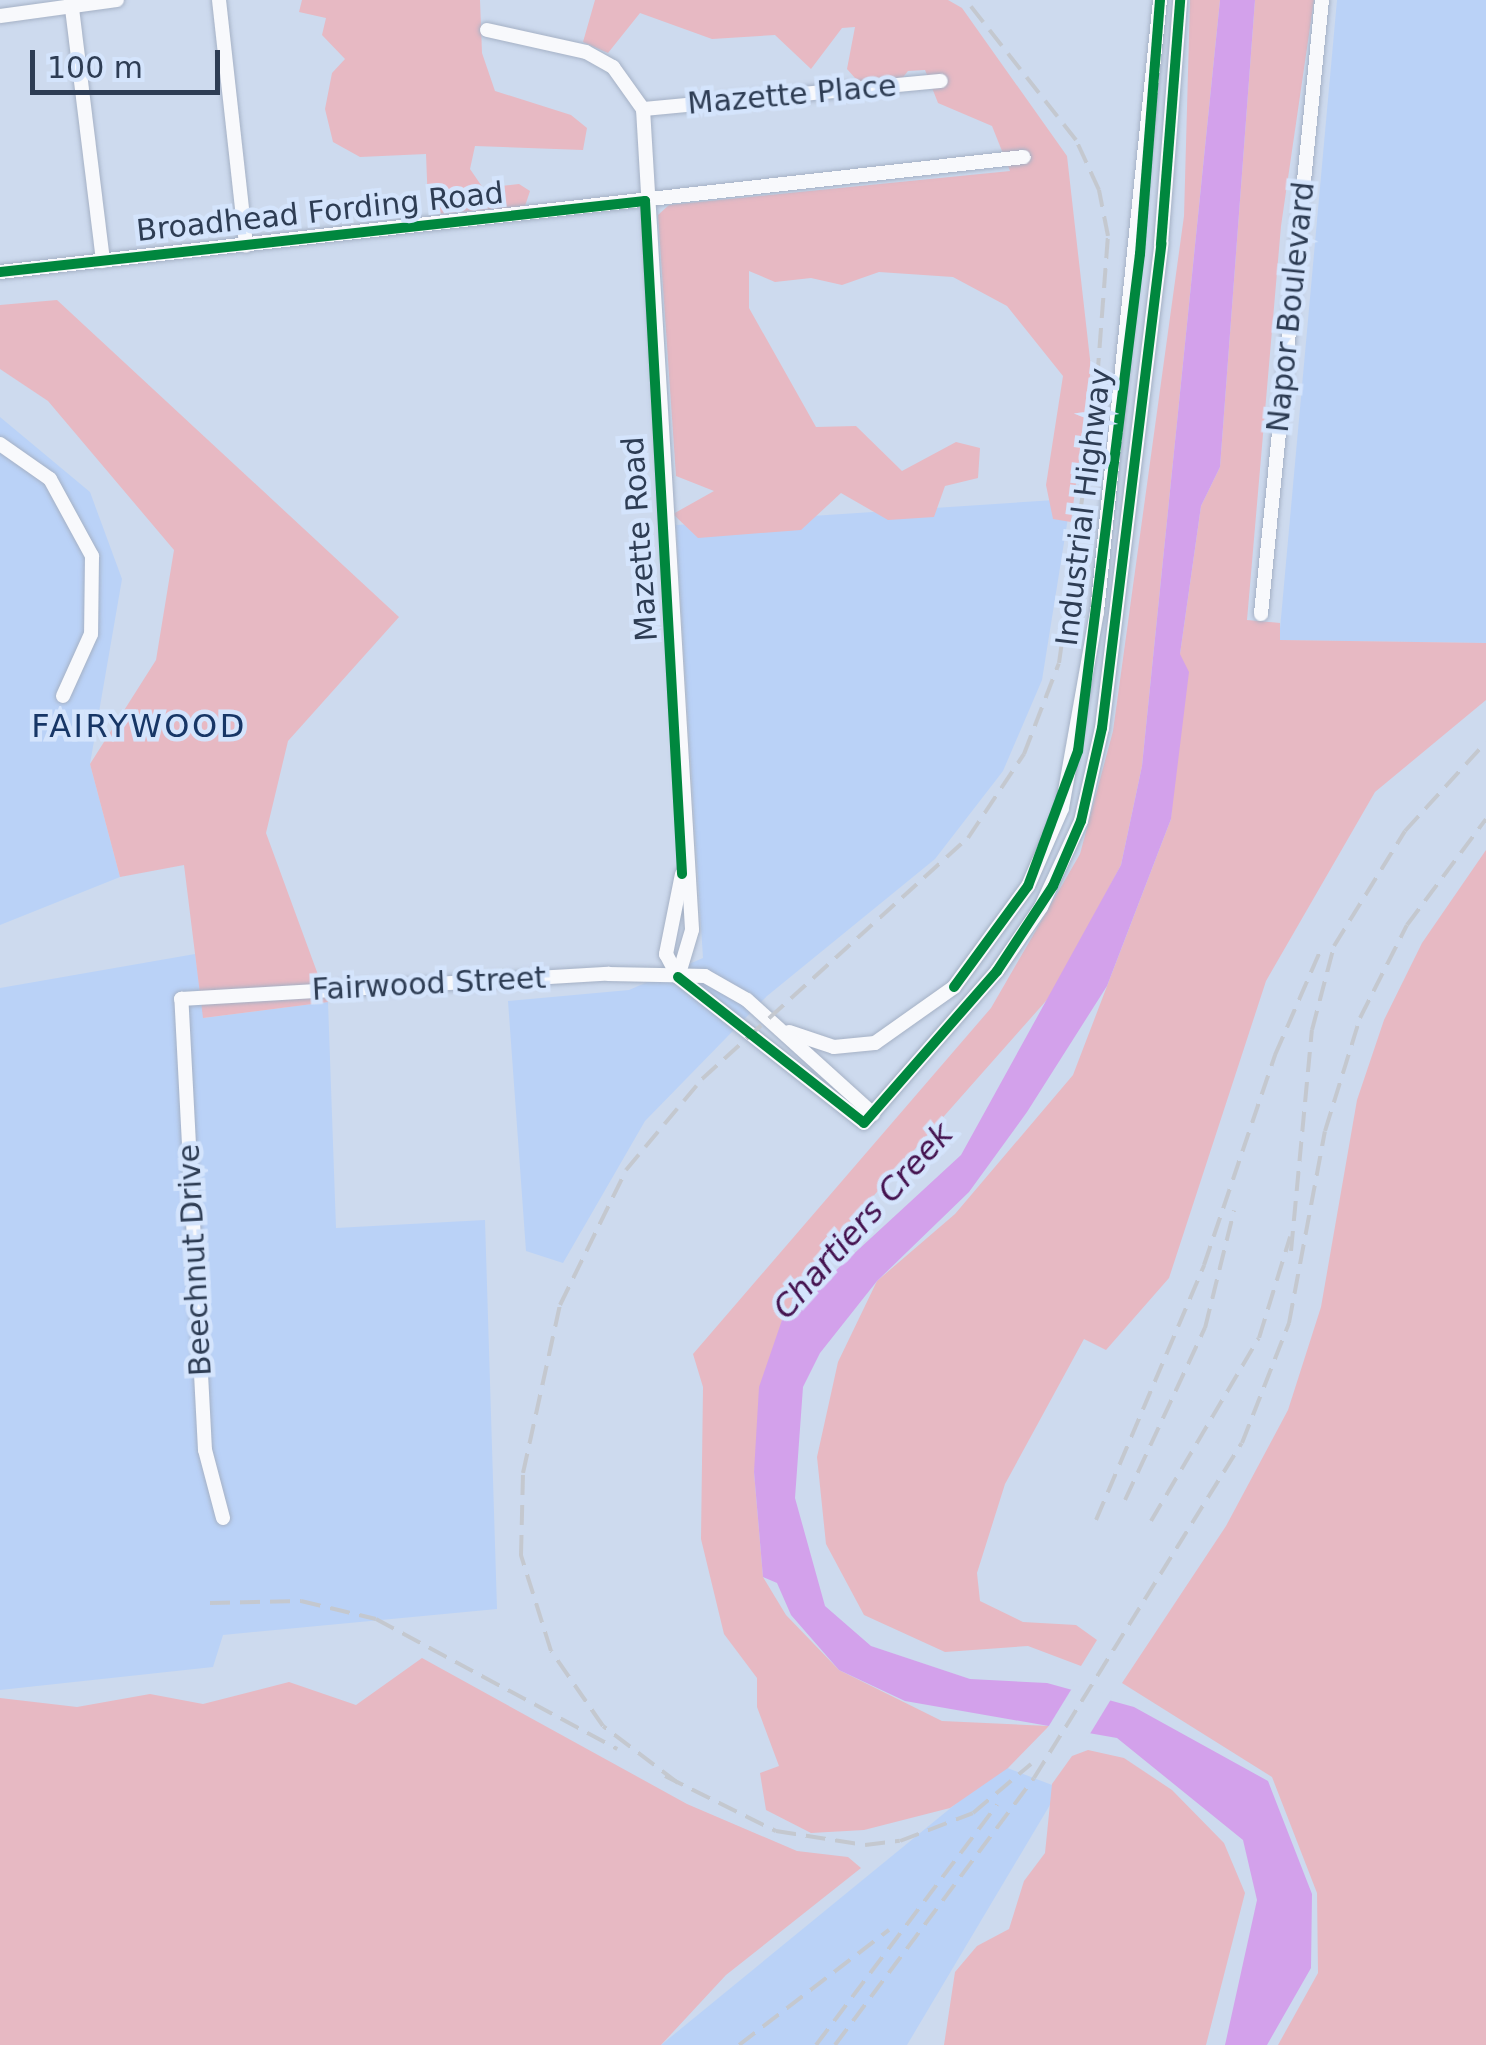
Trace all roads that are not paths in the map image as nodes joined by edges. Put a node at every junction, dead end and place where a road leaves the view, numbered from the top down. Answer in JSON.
{"nodes":[{"id":1,"x":118,"y":0,"type":"edge"},
{"id":2,"x":219,"y":0,"type":"edge"},
{"id":3,"x":1160,"y":0,"type":"edge"},
{"id":4,"x":1180,"y":0,"type":"edge"},
{"id":5,"x":1322,"y":0,"type":"edge"},
{"id":6,"x":71,"y":3,"type":"edge"},
{"id":7,"x":0,"y":16,"type":"edge"},
{"id":8,"x":487,"y":30,"type":"dead end"},
{"id":9,"x":942,"y":80,"type":"dead end"},
{"id":10,"x":643,"y":109,"type":"junction"},
{"id":11,"x":1024,"y":157,"type":"dead end"},
{"id":12,"x":644,"y":201,"type":"junction"},
{"id":13,"x":246,"y":246,"type":"junction"},
{"id":14,"x":103,"y":261,"type":"junction"},
{"id":15,"x":0,"y":272,"type":"edge"},
{"id":16,"x":0,"y":444,"type":"edge"},
{"id":17,"x":1262,"y":614,"type":"dead end"},
{"id":18,"x":63,"y":696,"type":"dead end"},
{"id":19,"x":682,"y":874,"type":"junction"},
{"id":20,"x":678,"y":978,"type":"junction"},
{"id":21,"x":180,"y":999,"type":"joint"},
{"id":22,"x":775,"y":1025,"type":"junction"},
{"id":23,"x":869,"y":1118,"type":"junction"},
{"id":24,"x":223,"y":1518,"type":"dead end"}],
"edges":[{"from":1,"to":6,"type":"street"},
{"from":2,"to":13,"type":"street"},
{"from":3,"to":22,"type":"street","name":"Industrial Highway"},
{"from":4,"to":23,"type":"street","name":"Industrial Highway"},
{"from":5,"to":17,"type":"street","name":"Napor Boulevard"},
{"from":6,"to":7,"type":"street"},
{"from":6,"to":14,"type":"street"},
{"from":8,"to":10,"type":"street"},
{"from":9,"to":10,"type":"street","name":"Mazette Place"},
{"from":10,"to":12,"type":"street","name":"Mazette Road"},
{"from":11,"to":12,"type":"street","name":"Broadhead Fording Road"},
{"from":12,"to":13,"type":"street","name":"Broadhead Fording Road"},
{"from":12,"to":19,"type":"street","name":"Mazette Road"},
{"from":13,"to":14,"type":"street","name":"Broadhead Fording Road"},
{"from":14,"to":15,"type":"street","name":"Broadhead Fording Road"},
{"from":16,"to":18,"type":"street"},
{"from":19,"to":20,"type":"street","name":"Mazette Road"},
{"from":19,"to":20,"type":"street","name":"Mazette Road"},
{"from":20,"to":21,"type":"street","name":"Fairwood Street"},
{"from":20,"to":22,"type":"street","name":"Fairwood Street"},
{"from":20,"to":23,"type":"street"},
{"from":21,"to":24,"type":"street","name":"Beechnut Drive"},
{"from":22,"to":23,"type":"street","name":"Fairwood Street"}]}
